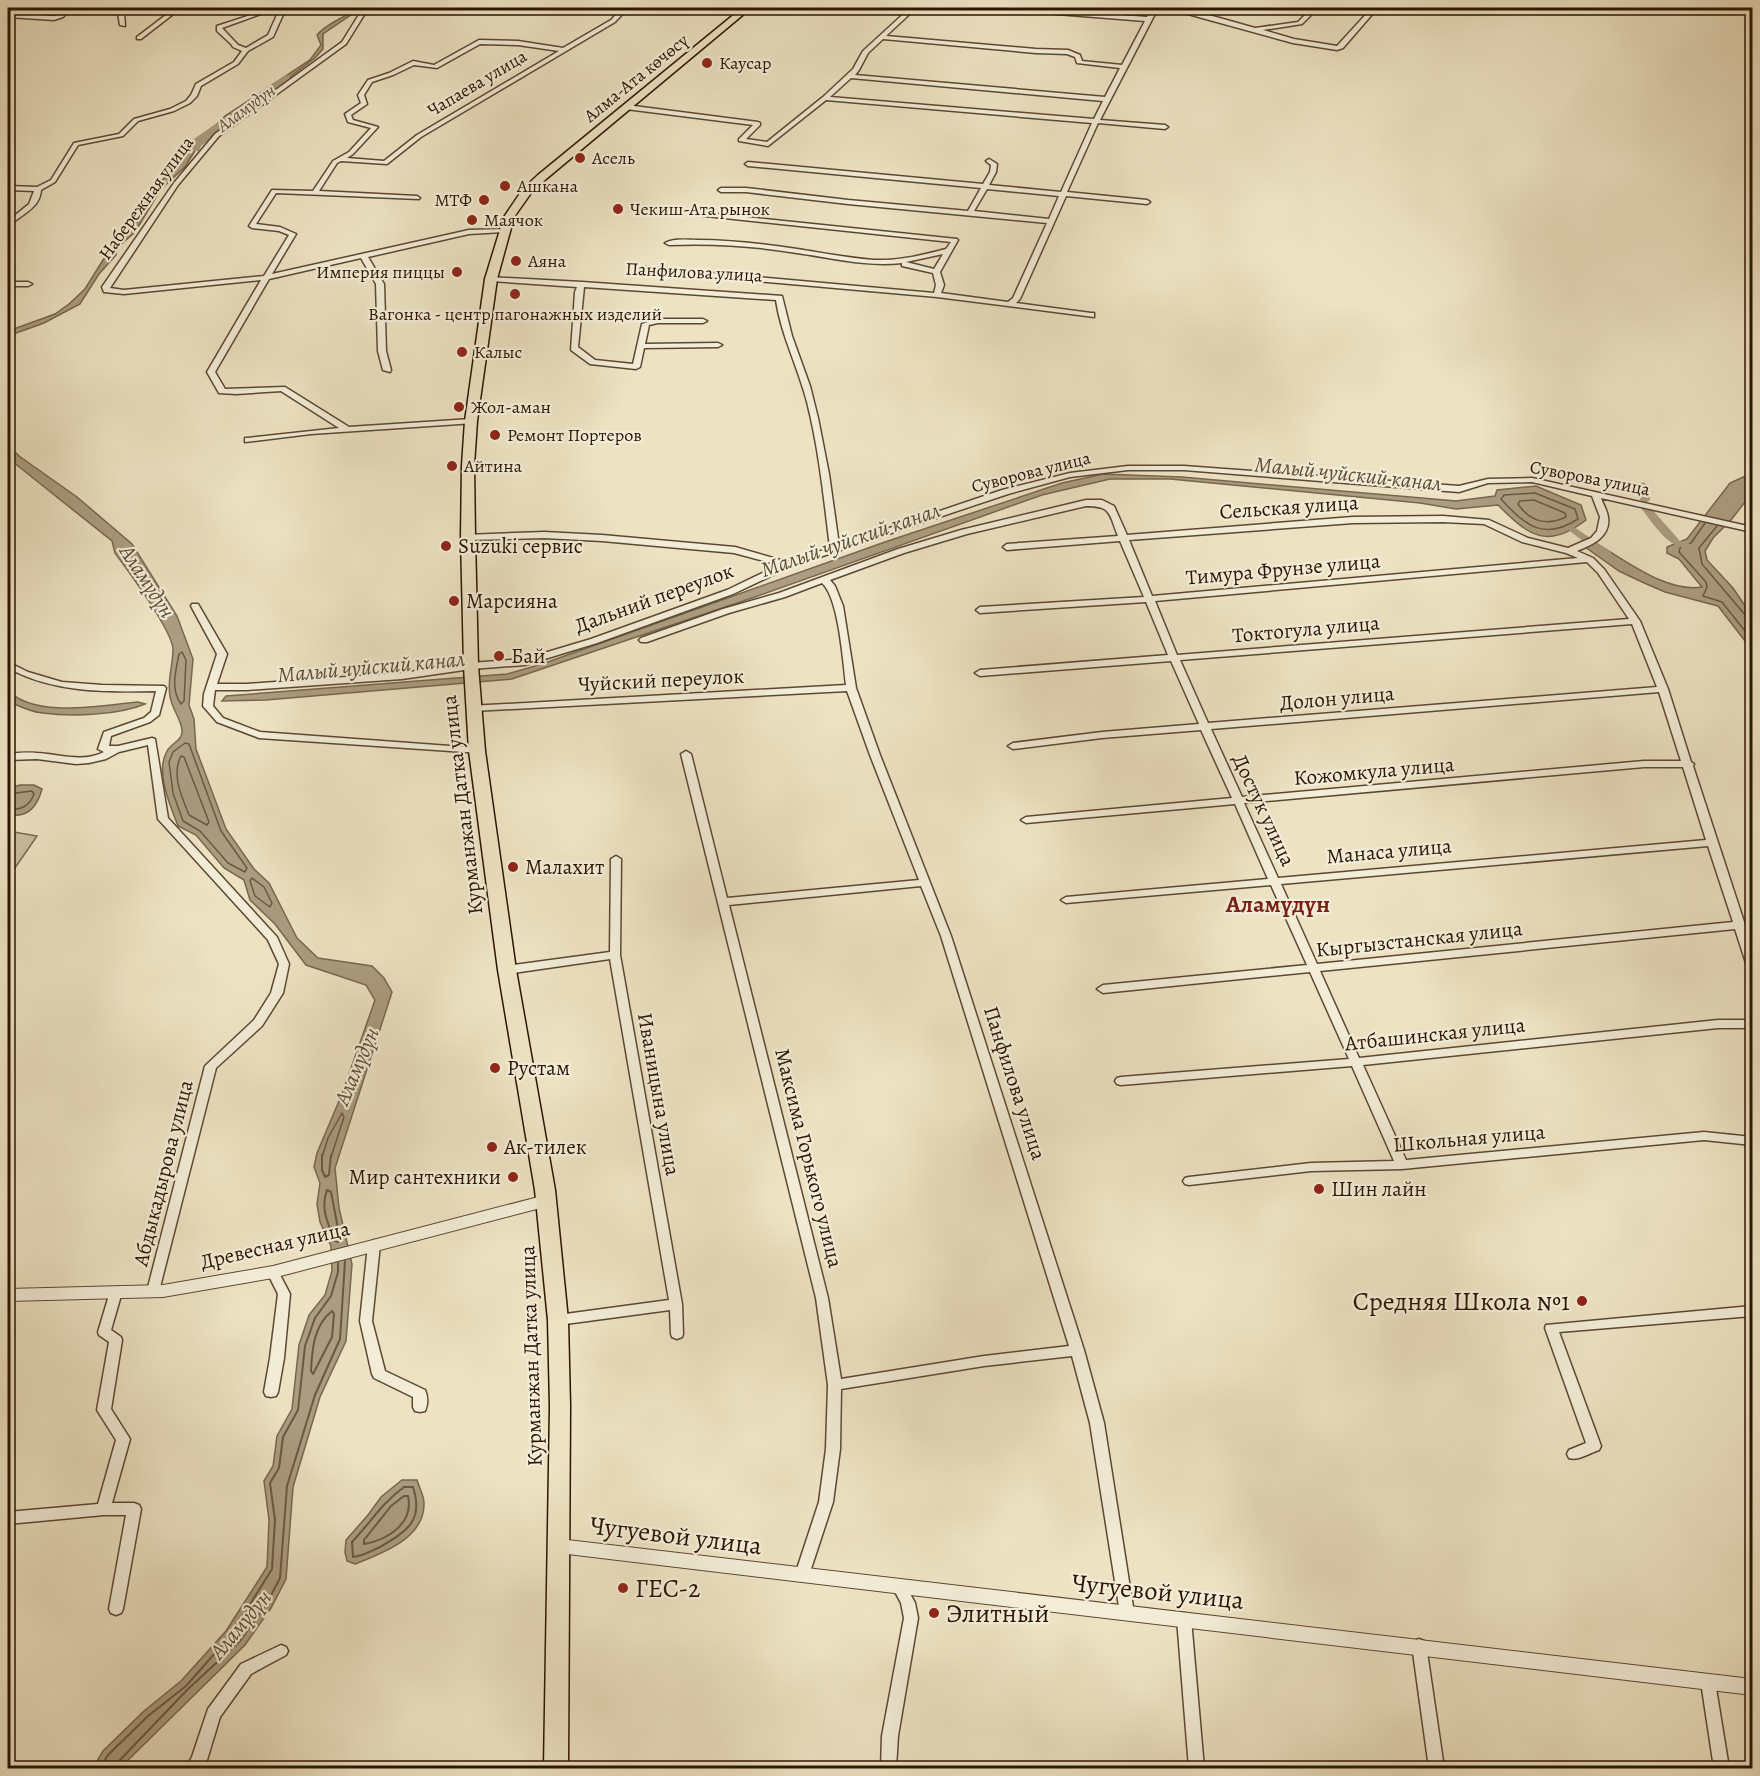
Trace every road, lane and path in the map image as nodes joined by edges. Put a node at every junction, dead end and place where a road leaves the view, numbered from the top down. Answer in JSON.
{"nodes":[{"id":1,"x":24,"y":8,"type":"edge"},
{"id":2,"x":69,"y":8,"type":"edge"},
{"id":3,"x":116,"y":8,"type":"edge"},
{"id":4,"x":177,"y":8,"type":"edge"},
{"id":5,"x":255,"y":8,"type":"edge"},
{"id":6,"x":283,"y":8,"type":"edge"},
{"id":7,"x":369,"y":8,"type":"edge"},
{"id":8,"x":625,"y":8,"type":"edge"},
{"id":9,"x":747,"y":8,"type":"edge"},
{"id":10,"x":913,"y":8,"type":"edge"},
{"id":11,"x":1007,"y":8,"type":"edge"},
{"id":12,"x":1155,"y":8,"type":"edge"},
{"id":13,"x":1169,"y":8,"type":"edge"},
{"id":14,"x":1315,"y":8,"type":"edge"},
{"id":15,"x":1371,"y":8,"type":"edge"},
{"id":16,"x":1189,"y":9,"type":"edge"},
{"id":17,"x":264,"y":12,"type":"junction"},
{"id":18,"x":8,"y":15,"type":"edge"},
{"id":19,"x":278,"y":15,"type":"junction"},
{"id":20,"x":17,"y":16,"type":"junction"},
{"id":21,"x":1148,"y":19,"type":"junction"},
{"id":22,"x":123,"y":25,"type":"dead end"},
{"id":23,"x":1255,"y":30,"type":"junction"},
{"id":24,"x":880,"y":37,"type":"junction"},
{"id":25,"x":139,"y":38,"type":"dead end"},
{"id":26,"x":246,"y":50,"type":"junction"},
{"id":27,"x":561,"y":50,"type":"junction"},
{"id":28,"x":1123,"y":67,"type":"junction"},
{"id":29,"x":850,"y":76,"type":"junction"},
{"id":30,"x":825,"y":98,"type":"junction"},
{"id":31,"x":1106,"y":99,"type":"junction"},
{"id":32,"x":626,"y":107,"type":"junction"},
{"id":33,"x":1096,"y":122,"type":"junction"},
{"id":34,"x":1165,"y":127,"type":"dead end"},
{"id":35,"x":573,"y":151,"type":"joint"},
{"id":36,"x":339,"y":159,"type":"junction"},
{"id":37,"x":989,"y":161,"type":"dead end"},
{"id":38,"x":748,"y":164,"type":"dead end"},
{"id":39,"x":984,"y":187,"type":"junction"},
{"id":40,"x":8,"y":188,"type":"edge"},
{"id":41,"x":38,"y":189,"type":"junction"},
{"id":42,"x":721,"y":190,"type":"dead end"},
{"id":43,"x":314,"y":194,"type":"junction"},
{"id":44,"x":1064,"y":195,"type":"junction"},
{"id":45,"x":417,"y":198,"type":"dead end"},
{"id":46,"x":1147,"y":202,"type":"dead end"},
{"id":47,"x":970,"y":213,"type":"junction"},
{"id":48,"x":698,"y":214,"type":"dead end"},
{"id":49,"x":1052,"y":221,"type":"junction"},
{"id":50,"x":8,"y":224,"type":"edge"},
{"id":51,"x":504,"y":230,"type":"junction"},
{"id":52,"x":669,"y":243,"type":"dead end"},
{"id":53,"x":949,"y":250,"type":"junction"},
{"id":54,"x":363,"y":255,"type":"junction"},
{"id":55,"x":884,"y":262,"type":"junction"},
{"id":56,"x":273,"y":264,"type":"junction"},
{"id":57,"x":302,"y":269,"type":"junction"},
{"id":58,"x":645,"y":269,"type":"dead end"},
{"id":59,"x":936,"y":272,"type":"junction"},
{"id":60,"x":264,"y":278,"type":"junction"},
{"id":61,"x":491,"y":279,"type":"junction"},
{"id":62,"x":8,"y":284,"type":"edge"},
{"id":63,"x":28,"y":284,"type":"dead end"},
{"id":64,"x":582,"y":284,"type":"junction"},
{"id":65,"x":937,"y":295,"type":"junction"},
{"id":66,"x":1009,"y":304,"type":"junction"},
{"id":67,"x":1091,"y":315,"type":"dead end"},
{"id":68,"x":703,"y":321,"type":"dead end"},
{"id":69,"x":718,"y":345,"type":"dead end"},
{"id":70,"x":642,"y":346,"type":"junction"},
{"id":71,"x":387,"y":370,"type":"dead end"},
{"id":72,"x":471,"y":421,"type":"junction"},
{"id":73,"x":347,"y":429,"type":"junction"},
{"id":74,"x":248,"y":440,"type":"dead end"},
{"id":75,"x":1596,"y":494,"type":"junction"},
{"id":76,"x":1752,"y":529,"type":"edge"},
{"id":77,"x":468,"y":537,"type":"junction"},
{"id":78,"x":1121,"y":537,"type":"junction"},
{"id":79,"x":1007,"y":547,"type":"dead end"},
{"id":80,"x":835,"y":550,"type":"junction"},
{"id":81,"x":1569,"y":551,"type":"junction"},
{"id":82,"x":1590,"y":560,"type":"junction"},
{"id":83,"x":787,"y":565,"type":"junction"},
{"id":84,"x":824,"y":579,"type":"junction"},
{"id":85,"x":1148,"y":599,"type":"junction"},
{"id":86,"x":195,"y":606,"type":"dead end"},
{"id":87,"x":980,"y":610,"type":"dead end"},
{"id":88,"x":1635,"y":621,"type":"junction"},
{"id":89,"x":644,"y":640,"type":"dead end"},
{"id":90,"x":1174,"y":658,"type":"junction"},
{"id":91,"x":8,"y":665,"type":"edge"},
{"id":92,"x":471,"y":666,"type":"junction"},
{"id":93,"x":980,"y":673,"type":"dead end"},
{"id":94,"x":851,"y":688,"type":"junction"},
{"id":95,"x":1663,"y":689,"type":"junction"},
{"id":96,"x":210,"y":690,"type":"junction"},
{"id":97,"x":473,"y":708,"type":"junction"},
{"id":98,"x":1205,"y":727,"type":"junction"},
{"id":99,"x":1013,"y":746,"type":"dead end"},
{"id":100,"x":118,"y":748,"type":"junction"},
{"id":101,"x":477,"y":751,"type":"junction"},
{"id":102,"x":686,"y":754,"type":"dead end"},
{"id":103,"x":8,"y":757,"type":"edge"},
{"id":104,"x":1689,"y":764,"type":"junction"},
{"id":105,"x":1238,"y":801,"type":"junction"},
{"id":106,"x":1026,"y":820,"type":"dead end"},
{"id":107,"x":1714,"y":842,"type":"junction"},
{"id":108,"x":616,"y":860,"type":"dead end"},
{"id":109,"x":1275,"y":881,"type":"junction"},
{"id":110,"x":924,"y":884,"type":"junction"},
{"id":111,"x":1066,"y":900,"type":"dead end"},
{"id":112,"x":724,"y":902,"type":"junction"},
{"id":113,"x":1740,"y":926,"type":"junction"},
{"id":114,"x":615,"y":955,"type":"junction"},
{"id":115,"x":1752,"y":966,"type":"edge"},
{"id":116,"x":1315,"y":969,"type":"junction"},
{"id":117,"x":507,"y":970,"type":"junction"},
{"id":118,"x":1103,"y":989,"type":"dead end"},
{"id":119,"x":1752,"y":1024,"type":"edge"},
{"id":120,"x":1356,"y":1062,"type":"junction"},
{"id":121,"x":1121,"y":1081,"type":"dead end"},
{"id":122,"x":1752,"y":1141,"type":"edge"},
{"id":123,"x":1402,"y":1165,"type":"junction"},
{"id":124,"x":1189,"y":1181,"type":"dead end"},
{"id":125,"x":546,"y":1201,"type":"junction"},
{"id":126,"x":370,"y":1246,"type":"junction"},
{"id":127,"x":273,"y":1272,"type":"junction"},
{"id":128,"x":153,"y":1291,"type":"junction"},
{"id":129,"x":116,"y":1292,"type":"junction"},
{"id":130,"x":8,"y":1295,"type":"edge"},
{"id":131,"x":676,"y":1304,"type":"junction"},
{"id":132,"x":1752,"y":1311,"type":"edge"},
{"id":133,"x":558,"y":1320,"type":"junction"},
{"id":134,"x":677,"y":1334,"type":"dead end"},
{"id":135,"x":1077,"y":1350,"type":"junction"},
{"id":136,"x":835,"y":1385,"type":"junction"},
{"id":137,"x":271,"y":1392,"type":"dead end"},
{"id":138,"x":420,"y":1407,"type":"dead end"},
{"id":139,"x":1574,"y":1454,"type":"dead end"},
{"id":140,"x":104,"y":1509,"type":"junction"},
{"id":141,"x":8,"y":1518,"type":"edge"},
{"id":142,"x":559,"y":1546,"type":"junction"},
{"id":143,"x":802,"y":1575,"type":"junction"},
{"id":144,"x":899,"y":1586,"type":"junction"},
{"id":145,"x":116,"y":1609,"type":"dead end"},
{"id":146,"x":1127,"y":1613,"type":"junction"},
{"id":147,"x":1184,"y":1619,"type":"junction"},
{"id":148,"x":1419,"y":1645,"type":"junction"},
{"id":149,"x":281,"y":1651,"type":"dead end"},
{"id":150,"x":1708,"y":1682,"type":"junction"},
{"id":151,"x":1752,"y":1687,"type":"edge"},
{"id":152,"x":193,"y":1768,"type":"edge"},
{"id":153,"x":556,"y":1768,"type":"edge"},
{"id":154,"x":888,"y":1768,"type":"edge"},
{"id":155,"x":1197,"y":1768,"type":"edge"},
{"id":156,"x":1437,"y":1768,"type":"edge"},
{"id":157,"x":1722,"y":1768,"type":"edge"}],
"edges":[{"from":1,"to":20,"type":"street"},
{"from":2,"to":20,"type":"street"},
{"from":3,"to":22,"type":"street"},
{"from":4,"to":25,"type":"street"},
{"from":5,"to":17,"type":"street"},
{"from":6,"to":19,"type":"street"},
{"from":7,"to":60,"type":"street","name":"Набережная улица"},
{"from":8,"to":27,"type":"street","name":"Чапаева улица"},
{"from":9,"to":32,"type":"main road","name":"Алма-Ата көчөсү"},
{"from":10,"to":24,"type":"street"},
{"from":11,"to":21,"type":"street"},
{"from":12,"to":21,"type":"street"},
{"from":13,"to":16,"type":"street"},
{"from":14,"to":23,"type":"street"},
{"from":15,"to":23,"type":"street"},
{"from":16,"to":23,"type":"street"},
{"from":17,"to":19,"type":"street"},
{"from":17,"to":26,"type":"street"},
{"from":18,"to":20,"type":"street"},
{"from":19,"to":26,"type":"street"},
{"from":21,"to":28,"type":"street"},
{"from":24,"to":28,"type":"street"},
{"from":24,"to":29,"type":"street"},
{"from":26,"to":41,"type":"street"},
{"from":27,"to":36,"type":"street","name":"Чапаева улица"},
{"from":27,"to":36,"type":"street"},
{"from":28,"to":31,"type":"street"},
{"from":29,"to":30,"type":"street"},
{"from":29,"to":31,"type":"street"},
{"from":30,"to":32,"type":"street"},
{"from":30,"to":33,"type":"street"},
{"from":31,"to":33,"type":"street"},
{"from":32,"to":35,"type":"main road","name":"Алма-Ата көчөсү"},
{"from":33,"to":34,"type":"street"},
{"from":33,"to":44,"type":"street"},
{"from":35,"to":51,"type":"main road","name":"Курманжан Датка улица"},
{"from":36,"to":43,"type":"street"},
{"from":37,"to":39,"type":"street"},
{"from":38,"to":39,"type":"street"},
{"from":39,"to":44,"type":"street"},
{"from":39,"to":47,"type":"street"},
{"from":40,"to":41,"type":"street"},
{"from":41,"to":50,"type":"street"},
{"from":42,"to":47,"type":"street"},
{"from":43,"to":45,"type":"street"},
{"from":43,"to":56,"type":"street"},
{"from":44,"to":46,"type":"street"},
{"from":44,"to":49,"type":"street"},
{"from":47,"to":49,"type":"street"},
{"from":48,"to":53,"type":"street"},
{"from":49,"to":66,"type":"street"},
{"from":51,"to":54,"type":"street","name":"Набережная улица"},
{"from":51,"to":61,"type":"main road","name":"Курманжан Датка улица"},
{"from":52,"to":55,"type":"street"},
{"from":53,"to":55,"type":"street"},
{"from":53,"to":59,"type":"street"},
{"from":54,"to":57,"type":"street","name":"Набережная улица"},
{"from":54,"to":71,"type":"street"},
{"from":55,"to":59,"type":"street"},
{"from":56,"to":57,"type":"street"},
{"from":56,"to":60,"type":"street"},
{"from":57,"to":60,"type":"street","name":"Набережная улица"},
{"from":58,"to":65,"type":"street"},
{"from":59,"to":65,"type":"street"},
{"from":60,"to":73,"type":"street"},
{"from":61,"to":64,"type":"street","name":"Панфилова улица"},
{"from":61,"to":72,"type":"main road","name":"Курманжан Датка улица"},
{"from":62,"to":63,"type":"street"},
{"from":64,"to":70,"type":"street"},
{"from":64,"to":80,"type":"street","name":"Панфилова улица"},
{"from":65,"to":66,"type":"street"},
{"from":66,"to":67,"type":"street"},
{"from":68,"to":70,"type":"street"},
{"from":69,"to":70,"type":"street"},
{"from":72,"to":73,"type":"street"},
{"from":72,"to":77,"type":"main road","name":"Курманжан Датка улица"},
{"from":73,"to":74,"type":"street"},
{"from":75,"to":76,"type":"street","name":"Суворова улица"},
{"from":75,"to":80,"type":"street","name":"Суворова улица"},
{"from":75,"to":81,"type":"street"},
{"from":77,"to":83,"type":"street","name":"Дальний переулок"},
{"from":77,"to":92,"type":"main road","name":"Курманжан Датка улица"},
{"from":78,"to":79,"type":"street","name":"Сельская улица"},
{"from":78,"to":81,"type":"street","name":"Сельская улица"},
{"from":78,"to":84,"type":"street","name":"Достук улица"},
{"from":78,"to":85,"type":"street","name":"Достук улица"},
{"from":80,"to":83,"type":"street","name":"Суворова улица"},
{"from":81,"to":82,"type":"street","name":"Сельская улица"},
{"from":82,"to":85,"type":"street","name":"Тимура Фрунзе улица"},
{"from":82,"to":88,"type":"street"},
{"from":83,"to":92,"type":"street","name":"Дальний переулок"},
{"from":84,"to":89,"type":"street","name":"Достук улица"},
{"from":84,"to":94,"type":"street","name":"Панфилова улица"},
{"from":85,"to":87,"type":"street","name":"Тимура Фрунзе улица"},
{"from":85,"to":90,"type":"street","name":"Достук улица"},
{"from":86,"to":96,"type":"street"},
{"from":88,"to":90,"type":"street","name":"Токтогула улица"},
{"from":88,"to":95,"type":"street"},
{"from":90,"to":93,"type":"street","name":"Токтогула улица"},
{"from":90,"to":98,"type":"street","name":"Достук улица"},
{"from":91,"to":100,"type":"street"},
{"from":92,"to":96,"type":"street","name":"Дальний переулок"},
{"from":92,"to":97,"type":"main road","name":"Курманжан Датка улица"},
{"from":94,"to":97,"type":"street","name":"Чуйский переулок"},
{"from":94,"to":110,"type":"street","name":"Панфилова улица"},
{"from":95,"to":98,"type":"street","name":"Долон улица"},
{"from":95,"to":104,"type":"street"},
{"from":96,"to":101,"type":"street"},
{"from":97,"to":101,"type":"main road","name":"Курманжан Датка улица"},
{"from":98,"to":99,"type":"street","name":"Долон улица"},
{"from":98,"to":105,"type":"street","name":"Достук улица"},
{"from":100,"to":103,"type":"street"},
{"from":100,"to":128,"type":"street","name":"Абдыкадырова улица"},
{"from":101,"to":117,"type":"main road","name":"Курманжан Датка улица"},
{"from":102,"to":112,"type":"street","name":"Максима Горького улица"},
{"from":104,"to":105,"type":"street","name":"Кожомкула улица"},
{"from":104,"to":107,"type":"street"},
{"from":105,"to":106,"type":"street","name":"Кожомкула улица"},
{"from":105,"to":109,"type":"street","name":"Достук улица"},
{"from":107,"to":109,"type":"street","name":"Манаса улица"},
{"from":107,"to":113,"type":"street"},
{"from":108,"to":114,"type":"street","name":"Иваницына улица"},
{"from":109,"to":111,"type":"street","name":"Манаса улица"},
{"from":109,"to":116,"type":"street","name":"Достук улица"},
{"from":110,"to":112,"type":"street"},
{"from":110,"to":135,"type":"street","name":"Панфилова улица"},
{"from":112,"to":136,"type":"street","name":"Максима Горького улица"},
{"from":113,"to":115,"type":"street"},
{"from":113,"to":116,"type":"street","name":"Кыргызстанская улица"},
{"from":114,"to":117,"type":"street"},
{"from":114,"to":131,"type":"street","name":"Иваницына улица"},
{"from":116,"to":118,"type":"street","name":"Кыргызстанская улица"},
{"from":116,"to":120,"type":"street","name":"Достук улица"},
{"from":117,"to":125,"type":"main road","name":"Курманжан Датка улица"},
{"from":119,"to":120,"type":"street","name":"Атбашинская улица"},
{"from":120,"to":121,"type":"street","name":"Атбашинская улица"},
{"from":120,"to":123,"type":"street","name":"Достук улица"},
{"from":122,"to":123,"type":"street","name":"Школьная улица"},
{"from":123,"to":124,"type":"street","name":"Школьная улица"},
{"from":125,"to":126,"type":"street","name":"Древесная улица"},
{"from":125,"to":133,"type":"main road","name":"Курманжан Датка улица"},
{"from":126,"to":127,"type":"street","name":"Древесная улица"},
{"from":126,"to":138,"type":"street"},
{"from":127,"to":128,"type":"street","name":"Древесная улица"},
{"from":127,"to":137,"type":"street"},
{"from":128,"to":129,"type":"street","name":"Древесная улица"},
{"from":129,"to":130,"type":"street","name":"Древесная улица"},
{"from":129,"to":140,"type":"street"},
{"from":131,"to":133,"type":"street"},
{"from":131,"to":134,"type":"street","name":"Иваницына улица"},
{"from":132,"to":139,"type":"street"},
{"from":133,"to":142,"type":"main road","name":"Курманжан Датка улица"},
{"from":135,"to":136,"type":"street"},
{"from":135,"to":146,"type":"street","name":"Панфилова улица"},
{"from":136,"to":143,"type":"street","name":"Максима Горького улица"},
{"from":140,"to":141,"type":"street"},
{"from":140,"to":145,"type":"street"},
{"from":142,"to":143,"type":"street","name":"Чугуевой улица"},
{"from":142,"to":153,"type":"main road","name":"Курманжан Датка улица"},
{"from":143,"to":144,"type":"street","name":"Чугуевой улица"},
{"from":144,"to":146,"type":"street","name":"Чугуевой улица"},
{"from":144,"to":154,"type":"street"},
{"from":146,"to":147,"type":"street","name":"Чугуевой улица"},
{"from":147,"to":148,"type":"street","name":"Чугуевой улица"},
{"from":147,"to":155,"type":"street"},
{"from":148,"to":150,"type":"street","name":"Чугуевой улица"},
{"from":148,"to":156,"type":"street"},
{"from":149,"to":152,"type":"street"},
{"from":150,"to":151,"type":"street","name":"Чугуевой улица"},
{"from":150,"to":157,"type":"street"}]}
